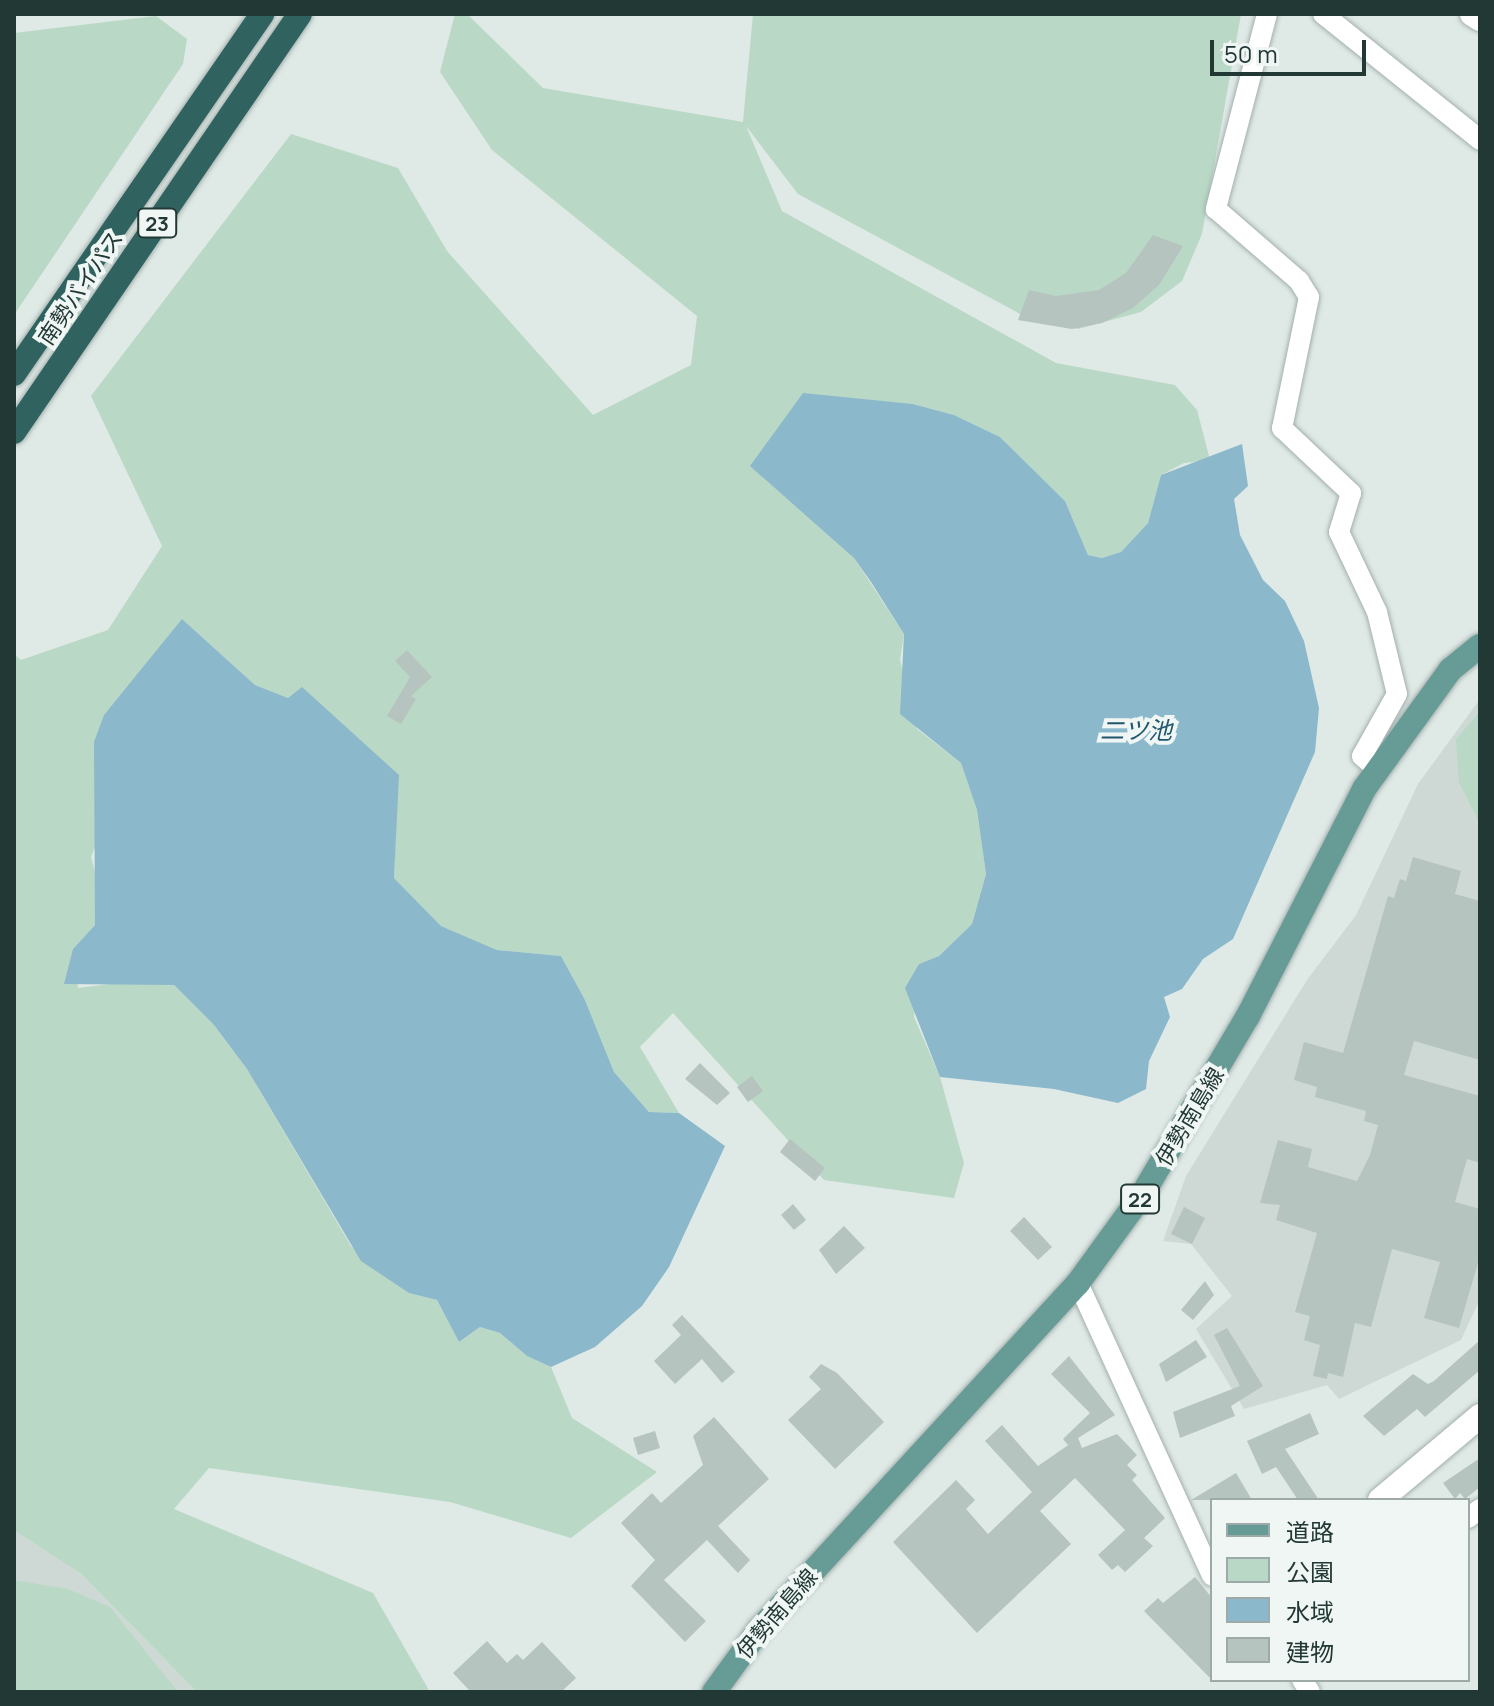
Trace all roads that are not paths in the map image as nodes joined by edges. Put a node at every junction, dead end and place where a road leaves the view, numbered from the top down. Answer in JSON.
{"nodes":[{"id":1,"x":262,"y":14,"type":"edge"},
{"id":2,"x":300,"y":14,"type":"edge"},
{"id":3,"x":1267,"y":14,"type":"edge"},
{"id":4,"x":1323,"y":14,"type":"edge"},
{"id":5,"x":1472,"y":14,"type":"edge"},
{"id":6,"x":1480,"y":19,"type":"edge"},
{"id":7,"x":1480,"y":140,"type":"edge"},
{"id":8,"x":14,"y":374,"type":"edge"},
{"id":9,"x":14,"y":432,"type":"edge"},
{"id":10,"x":1480,"y":646,"type":"edge"},
{"id":11,"x":1377,"y":769,"type":"junction"},
{"id":12,"x":1078,"y":1283,"type":"junction"},
{"id":13,"x":1480,"y":1416,"type":"edge"},
{"id":14,"x":1382,"y":1498,"type":"edge"},
{"id":15,"x":1210,"y":1572,"type":"edge"},
{"id":16,"x":714,"y":1692,"type":"edge"}],
"edges":[{"from":1,"to":8,"type":"highway","name":"南勢バイパス","number":"23"},
{"from":2,"to":9,"type":"highway","name":"南勢バイパス","number":"23"},
{"from":3,"to":11,"type":"street"},
{"from":4,"to":7,"type":"street"},
{"from":5,"to":6,"type":"street"},
{"from":10,"to":11,"type":"main road","name":"伊勢南島線","number":"22"},
{"from":11,"to":12,"type":"main road","name":"伊勢南島線","number":"22"},
{"from":12,"to":15,"type":"street"},
{"from":12,"to":16,"type":"main road","name":"伊勢南島線","number":"22"},
{"from":13,"to":14,"type":"street"}]}
